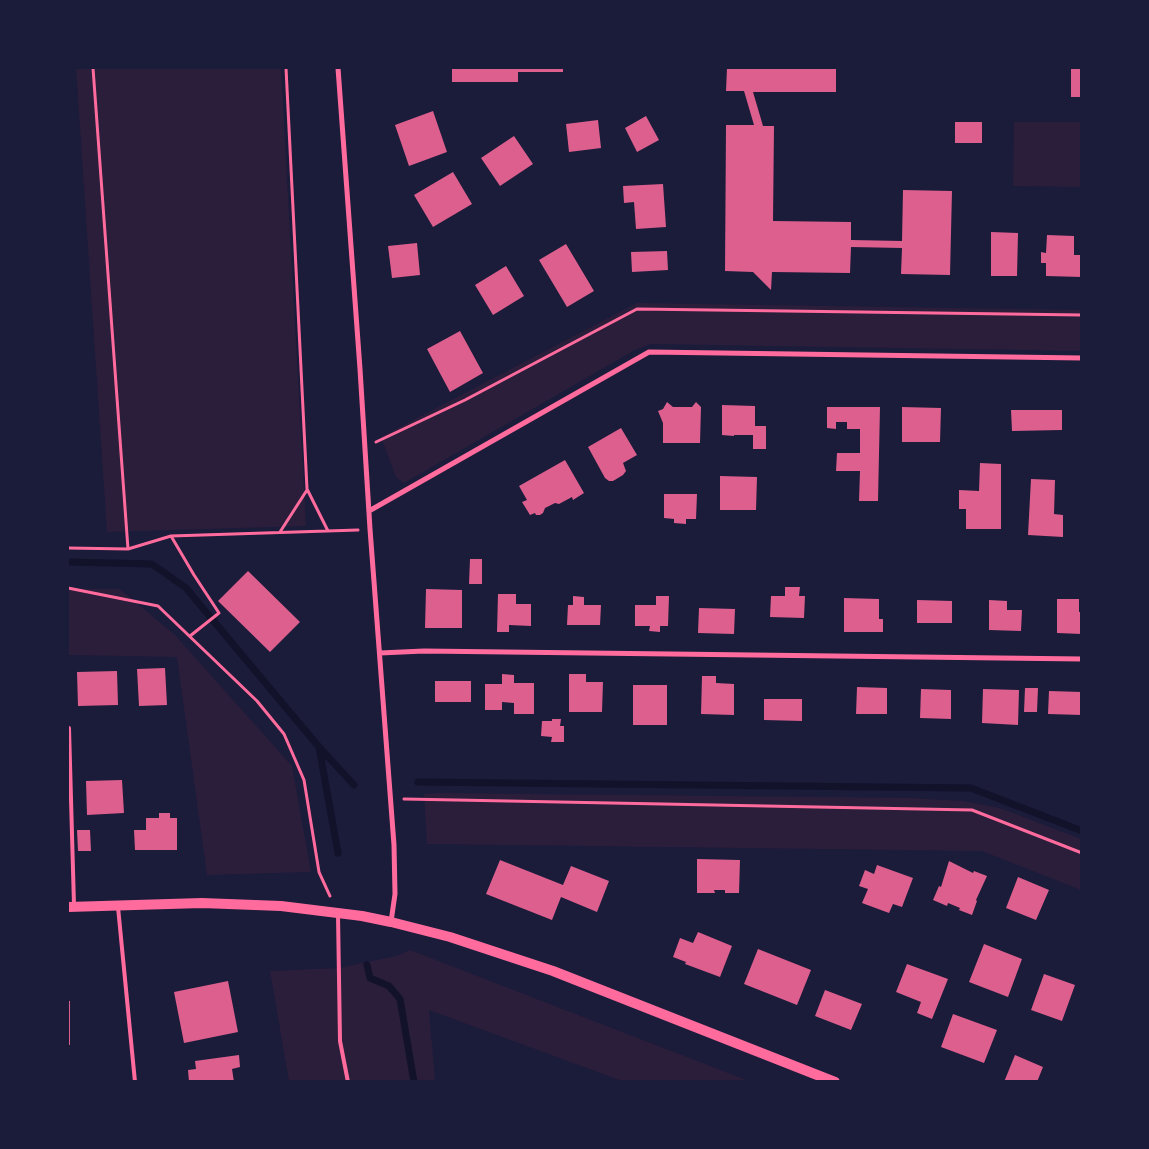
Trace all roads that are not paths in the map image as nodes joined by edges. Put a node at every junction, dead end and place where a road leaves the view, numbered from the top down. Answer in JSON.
{"nodes":[{"id":1,"x":338,"y":68,"type":"edge"},
{"id":2,"x":1082,"y":358,"type":"edge"},
{"id":3,"x":369,"y":511,"type":"junction"},
{"id":4,"x":380,"y":653,"type":"junction"},
{"id":5,"x":1082,"y":659,"type":"edge"},
{"id":6,"x":69,"y":728,"type":"dead end"},
{"id":7,"x":118,"y":905,"type":"junction"},
{"id":8,"x":71,"y":907,"type":"edge"},
{"id":9,"x":338,"y":913,"type":"junction"},
{"id":10,"x":391,"y":922,"type":"junction"},
{"id":11,"x":134,"y":1082,"type":"edge"},
{"id":12,"x":348,"y":1082,"type":"edge"},
{"id":13,"x":835,"y":1082,"type":"edge"}],
"edges":[{"from":1,"to":3,"type":"street"},
{"from":2,"to":3,"type":"street"},
{"from":3,"to":4,"type":"street"},
{"from":4,"to":5,"type":"street"},
{"from":4,"to":10,"type":"street"},
{"from":6,"to":8,"type":"lane"},
{"from":7,"to":8,"type":"main road"},
{"from":7,"to":9,"type":"main road"},
{"from":7,"to":11,"type":"lane"},
{"from":9,"to":10,"type":"main road"},
{"from":9,"to":12,"type":"lane"},
{"from":10,"to":13,"type":"main road"}]}
